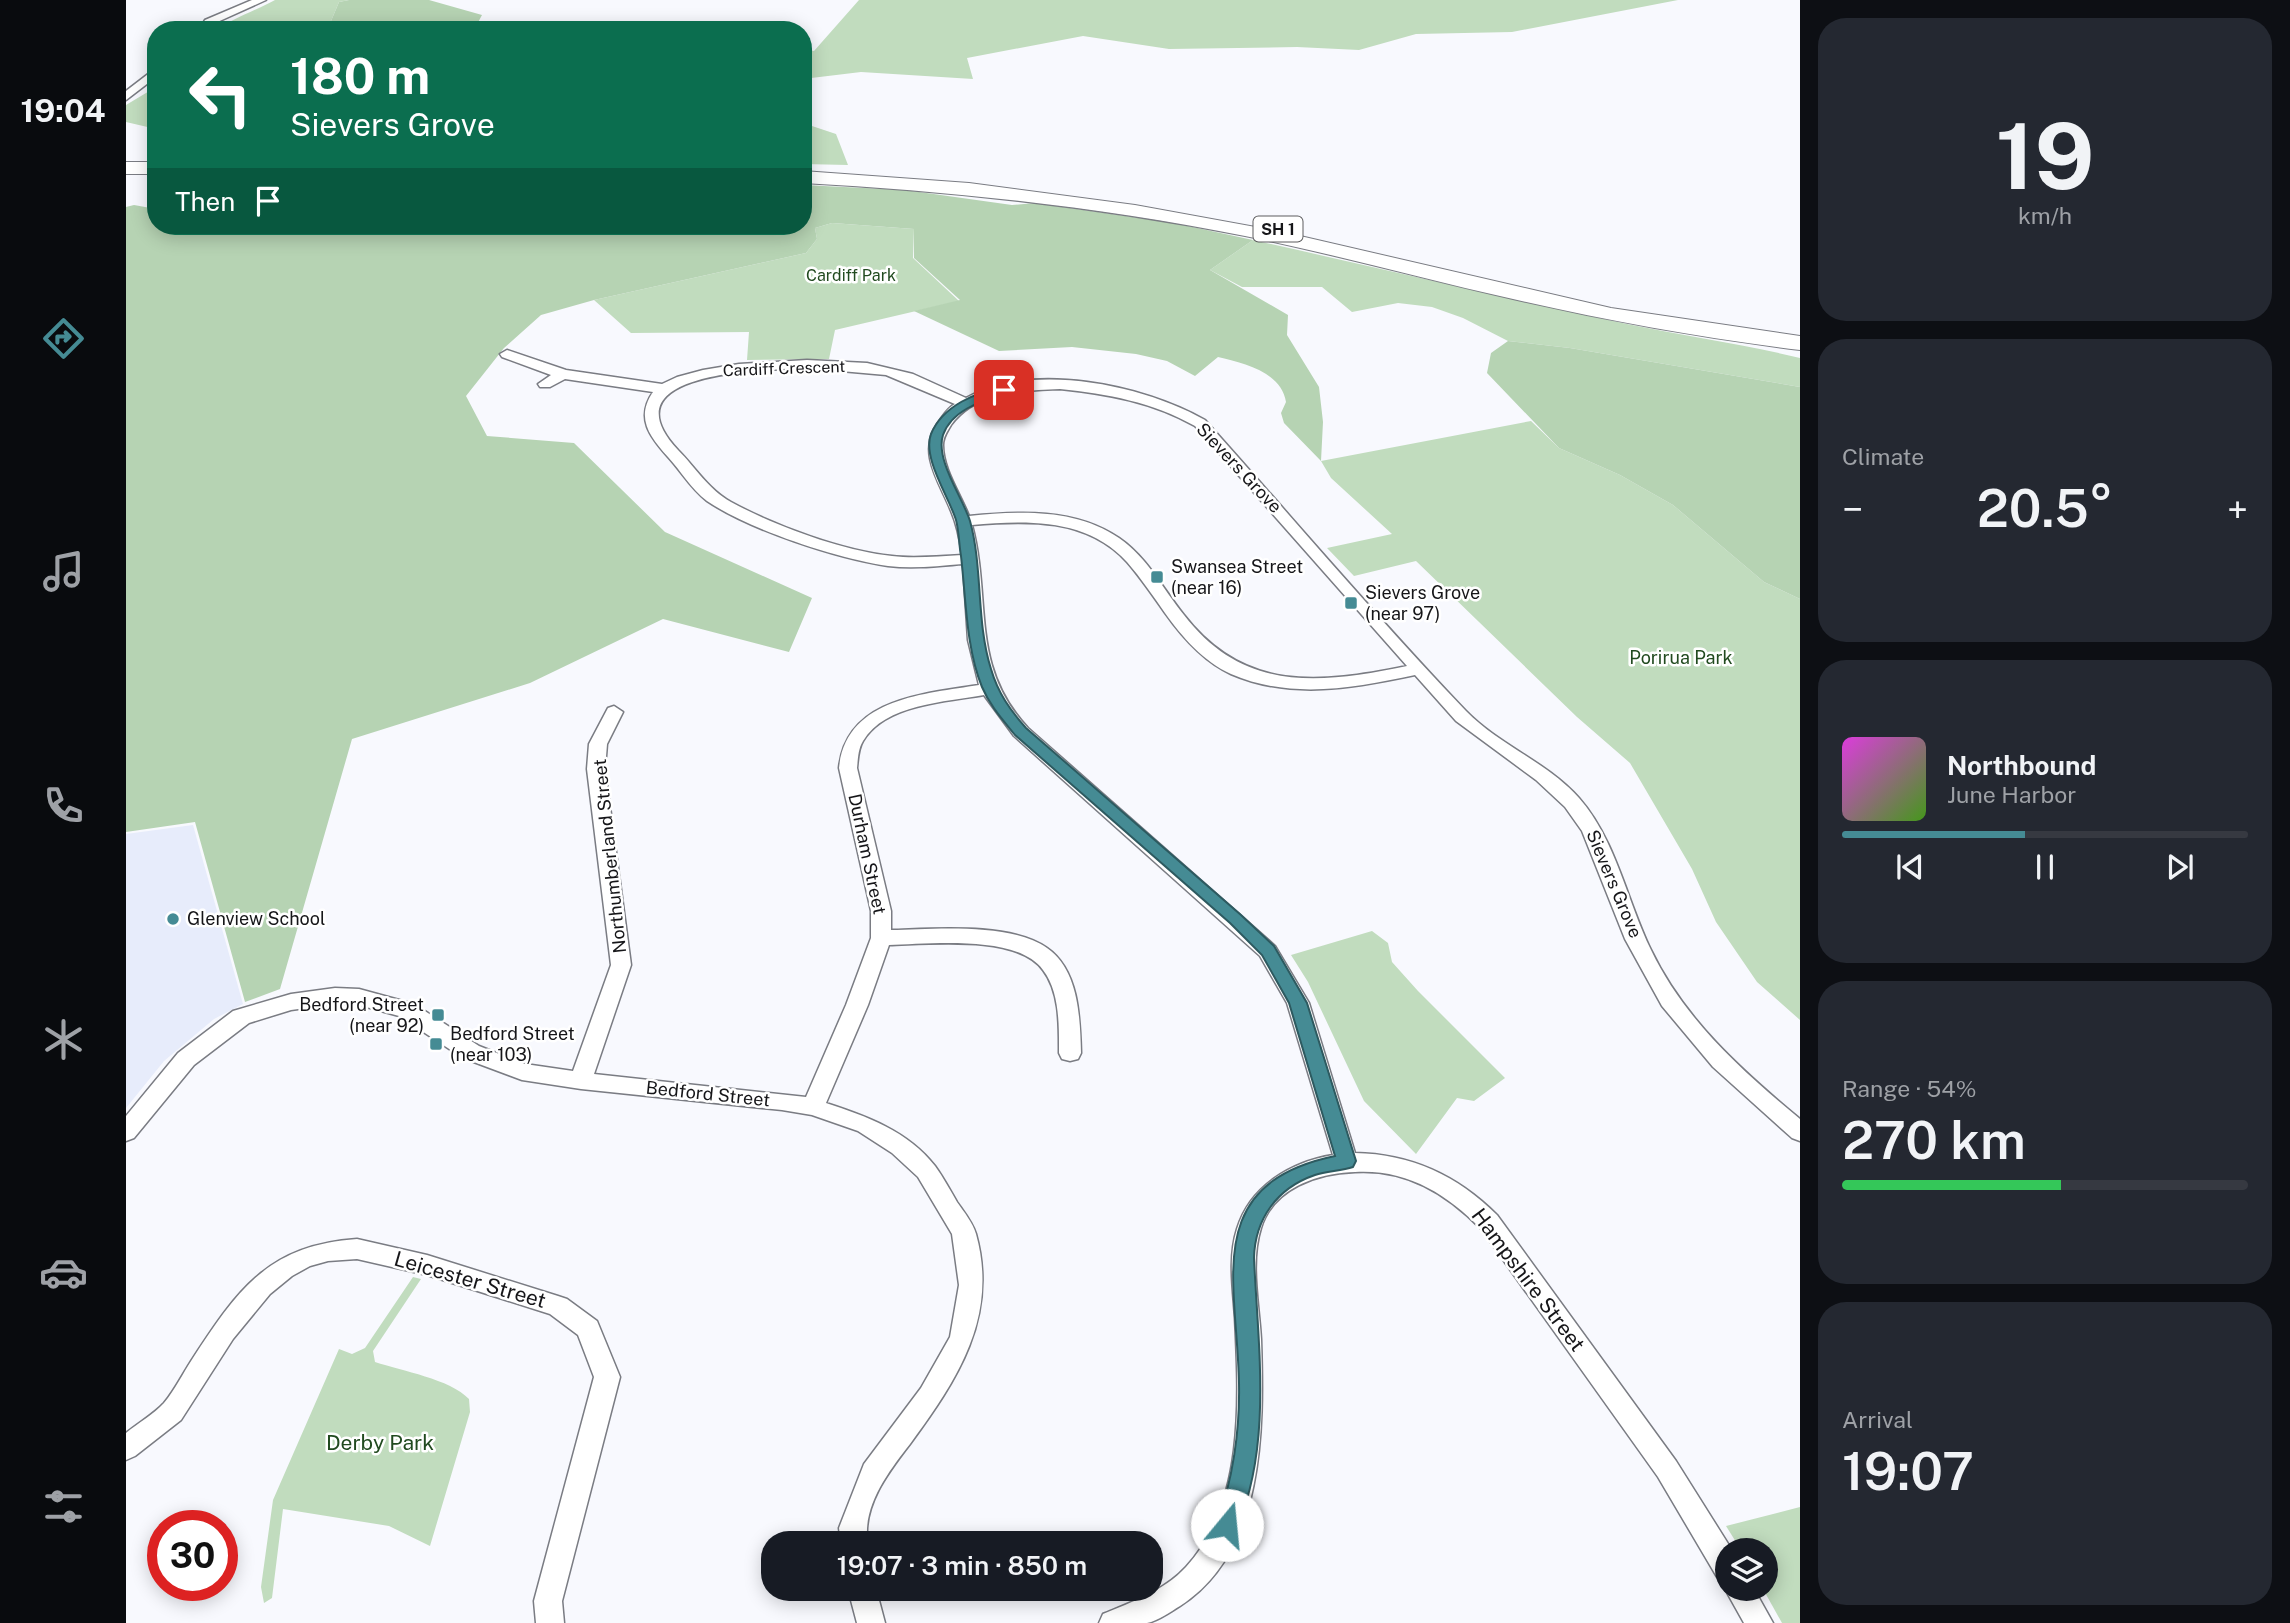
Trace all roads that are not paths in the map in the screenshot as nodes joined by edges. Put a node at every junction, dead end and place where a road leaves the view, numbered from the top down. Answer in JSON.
{"nodes":[{"id":1,"x":261,"y":0,"type":"edge"},
{"id":2,"x":211,"y":21,"type":"edge"},
{"id":3,"x":147,"y":79,"type":"edge"},
{"id":4,"x":126,"y":97,"type":"edge"},
{"id":5,"x":126,"y":161,"type":"edge"},
{"id":6,"x":147,"y":162,"type":"edge"},
{"id":7,"x":126,"y":168,"type":"edge"},
{"id":8,"x":147,"y":168,"type":"edge"},
{"id":9,"x":812,"y":171,"type":"edge"},
{"id":10,"x":812,"y":178,"type":"edge"},
{"id":11,"x":1800,"y":333,"type":"edge"},
{"id":12,"x":1800,"y":343,"type":"edge"},
{"id":13,"x":507,"y":354,"type":"dead end"},
{"id":14,"x":563,"y":374,"type":"junction"},
{"id":15,"x":545,"y":384,"type":"dead end"},
{"id":16,"x":664,"y":389,"type":"junction"},
{"id":17,"x":966,"y":403,"type":"junction"},
{"id":18,"x":963,"y":521,"type":"junction"},
{"id":19,"x":969,"y":559,"type":"junction"},
{"id":20,"x":1419,"y":669,"type":"junction"},
{"id":21,"x":990,"y":689,"type":"junction"},
{"id":22,"x":614,"y":712,"type":"dead end"},
{"id":23,"x":881,"y":938,"type":"junction"},
{"id":24,"x":1070,"y":1052,"type":"dead end"},
{"id":25,"x":581,"y":1081,"type":"junction"},
{"id":26,"x":813,"y":1107,"type":"junction"},
{"id":27,"x":126,"y":1132,"type":"edge"},
{"id":28,"x":1800,"y":1132,"type":"edge"},
{"id":29,"x":1346,"y":1161,"type":"junction"},
{"id":30,"x":126,"y":1448,"type":"edge"},
{"id":31,"x":853,"y":1531,"type":"edge"},
{"id":32,"x":1715,"y":1548,"type":"edge"},
{"id":33,"x":865,"y":1601,"type":"edge"},
{"id":34,"x":1746,"y":1601,"type":"edge"},
{"id":35,"x":550,"y":1623,"type":"edge"},
{"id":36,"x":871,"y":1623,"type":"edge"},
{"id":37,"x":1113,"y":1623,"type":"edge"},
{"id":38,"x":1759,"y":1623,"type":"edge"}],
"edges":[{"from":1,"to":2,"type":"street"},
{"from":3,"to":4,"type":"street"},
{"from":5,"to":6,"type":"highway"},
{"from":7,"to":8,"type":"highway"},
{"from":9,"to":11,"type":"highway","number":"SH 1"},
{"from":10,"to":12,"type":"highway","number":"SH 1"},
{"from":13,"to":14,"type":"street"},
{"from":14,"to":15,"type":"street"},
{"from":14,"to":16,"type":"street"},
{"from":16,"to":17,"type":"street","name":"Cardiff Crescent"},
{"from":16,"to":19,"type":"street"},
{"from":17,"to":18,"type":"street","name":"Sievers Grove"},
{"from":17,"to":20,"type":"street","name":"Sievers Grove"},
{"from":18,"to":19,"type":"street","name":"Sievers Grove"},
{"from":18,"to":20,"type":"street"},
{"from":19,"to":21,"type":"street","name":"Sievers Grove"},
{"from":20,"to":28,"type":"street","name":"Sievers Grove"},
{"from":21,"to":23,"type":"street","name":"Durham Street"},
{"from":21,"to":29,"type":"street","name":"Sievers Grove"},
{"from":22,"to":25,"type":"street","name":"Northumberland Street"},
{"from":23,"to":24,"type":"street"},
{"from":23,"to":26,"type":"street","name":"Durham Street"},
{"from":25,"to":26,"type":"street","name":"Bedford Street"},
{"from":25,"to":27,"type":"street","name":"Bedford Street"},
{"from":26,"to":31,"type":"street","name":"Bedford Street"},
{"from":29,"to":32,"type":"street","name":"Hampshire Street"},
{"from":29,"to":37,"type":"street","name":"Hampshire Street"},
{"from":30,"to":35,"type":"street","name":"Leicester Street"},
{"from":33,"to":36,"type":"street"},
{"from":34,"to":38,"type":"street"}]}
